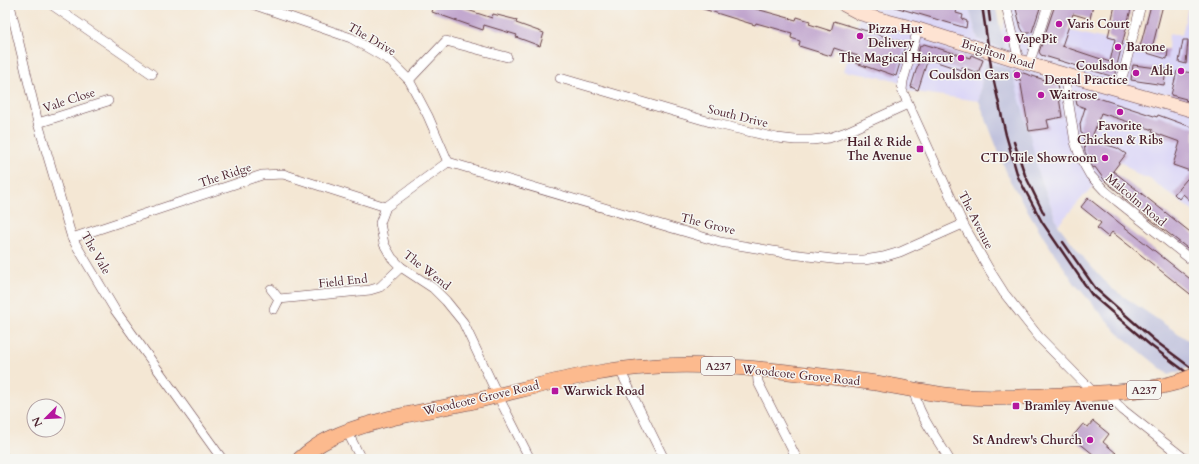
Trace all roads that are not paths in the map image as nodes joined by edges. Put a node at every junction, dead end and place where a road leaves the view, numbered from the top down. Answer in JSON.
{"nodes":[{"id":1,"x":10,"y":5,"type":"edge"},
{"id":2,"x":52,"y":5,"type":"edge"},
{"id":3,"x":256,"y":5,"type":"edge"},
{"id":4,"x":1006,"y":5,"type":"edge"},
{"id":5,"x":1048,"y":5,"type":"edge"},
{"id":6,"x":1141,"y":5,"type":"edge"},
{"id":7,"x":847,"y":6,"type":"edge"},
{"id":8,"x":863,"y":10,"type":"edge"},
{"id":9,"x":918,"y":29,"type":"junction"},
{"id":10,"x":507,"y":57,"type":"dead end"},
{"id":11,"x":1024,"y":62,"type":"junction"},
{"id":12,"x":152,"y":74,"type":"dead end"},
{"id":13,"x":1064,"y":74,"type":"junction"},
{"id":14,"x":560,"y":78,"type":"dead end"},
{"id":15,"x":410,"y":80,"type":"junction"},
{"id":16,"x":1116,"y":89,"type":"junction"},
{"id":17,"x":108,"y":101,"type":"dead end"},
{"id":18,"x":908,"y":104,"type":"junction"},
{"id":19,"x":1194,"y":111,"type":"edge"},
{"id":20,"x":38,"y":123,"type":"junction"},
{"id":21,"x":448,"y":162,"type":"junction"},
{"id":22,"x":386,"y":207,"type":"junction"},
{"id":23,"x":963,"y":224,"type":"junction"},
{"id":24,"x":72,"y":238,"type":"junction"},
{"id":25,"x":1194,"y":262,"type":"edge"},
{"id":26,"x":401,"y":267,"type":"junction"},
{"id":27,"x":271,"y":289,"type":"dead end"},
{"id":28,"x":278,"y":299,"type":"junction"},
{"id":29,"x":274,"y":309,"type":"dead end"},
{"id":30,"x":757,"y":369,"type":"junction"},
{"id":31,"x":620,"y":370,"type":"junction"},
{"id":32,"x":1194,"y":376,"type":"edge"},
{"id":33,"x":914,"y":390,"type":"junction"},
{"id":34,"x":1094,"y":393,"type":"junction"},
{"id":35,"x":1110,"y":393,"type":"junction"},
{"id":36,"x":498,"y":396,"type":"junction"},
{"id":37,"x":347,"y":431,"type":"junction"},
{"id":38,"x":222,"y":459,"type":"edge"},
{"id":39,"x":300,"y":459,"type":"edge"},
{"id":40,"x":361,"y":459,"type":"edge"},
{"id":41,"x":530,"y":459,"type":"edge"},
{"id":42,"x":664,"y":459,"type":"edge"},
{"id":43,"x":797,"y":459,"type":"edge"},
{"id":44,"x":949,"y":459,"type":"edge"},
{"id":45,"x":1185,"y":459,"type":"edge"}],
"edges":[{"from":1,"to":20,"type":"street","name":"The Vale"},
{"from":2,"to":12,"type":"street"},
{"from":3,"to":15,"type":"street","name":"The Drive"},
{"from":4,"to":11,"type":"street"},
{"from":5,"to":11,"type":"street"},
{"from":6,"to":16,"type":"street"},
{"from":7,"to":8,"type":"main road","name":"Brighton Road"},
{"from":8,"to":9,"type":"main road","name":"Brighton Road"},
{"from":9,"to":11,"type":"main road","name":"Brighton Road"},
{"from":9,"to":18,"type":"street","name":"The Avenue"},
{"from":10,"to":15,"type":"street"},
{"from":11,"to":13,"type":"main road","name":"Brighton Road"},
{"from":13,"to":16,"type":"main road","name":"Brighton Road"},
{"from":13,"to":25,"type":"street","name":"Malcolm Road"},
{"from":14,"to":18,"type":"street","name":"South Drive"},
{"from":15,"to":21,"type":"street","name":"The Drive"},
{"from":16,"to":19,"type":"main road","name":"Brighton Road"},
{"from":17,"to":20,"type":"street","name":"Vale Close"},
{"from":18,"to":23,"type":"street","name":"The Avenue"},
{"from":20,"to":24,"type":"street","name":"The Vale"},
{"from":21,"to":22,"type":"street"},
{"from":21,"to":23,"type":"street","name":"The Grove"},
{"from":22,"to":24,"type":"street","name":"The Ridge"},
{"from":22,"to":26,"type":"street","name":"The Wend"},
{"from":23,"to":34,"type":"street","name":"The Avenue"},
{"from":24,"to":38,"type":"street","name":"The Vale"},
{"from":26,"to":28,"type":"street","name":"Field End"},
{"from":26,"to":36,"type":"street","name":"The Wend"},
{"from":27,"to":28,"type":"street"},
{"from":28,"to":29,"type":"street"},
{"from":30,"to":31,"type":"main road","name":"Woodcote Grove Road","number":"A237"},
{"from":30,"to":33,"type":"main road","name":"Woodcote Grove Road","number":"A237"},
{"from":30,"to":43,"type":"street"},
{"from":31,"to":36,"type":"main road","name":"Woodcote Grove Road","number":"A237"},
{"from":31,"to":42,"type":"street"},
{"from":32,"to":35,"type":"main road","name":"Woodcote Grove Road","number":"A237","bridge":true},
{"from":33,"to":34,"type":"main road","name":"Woodcote Grove Road","number":"A237"},
{"from":33,"to":44,"type":"street"},
{"from":34,"to":35,"type":"main road","name":"Woodcote Grove Road","number":"A237"},
{"from":35,"to":45,"type":"street"},
{"from":36,"to":37,"type":"main road","name":"Woodcote Grove Road","number":"A237"},
{"from":36,"to":41,"type":"street","name":"The Wend"},
{"from":37,"to":39,"type":"main road","name":"Woodcote Grove Road","number":"A237"},
{"from":37,"to":40,"type":"street"}]}
